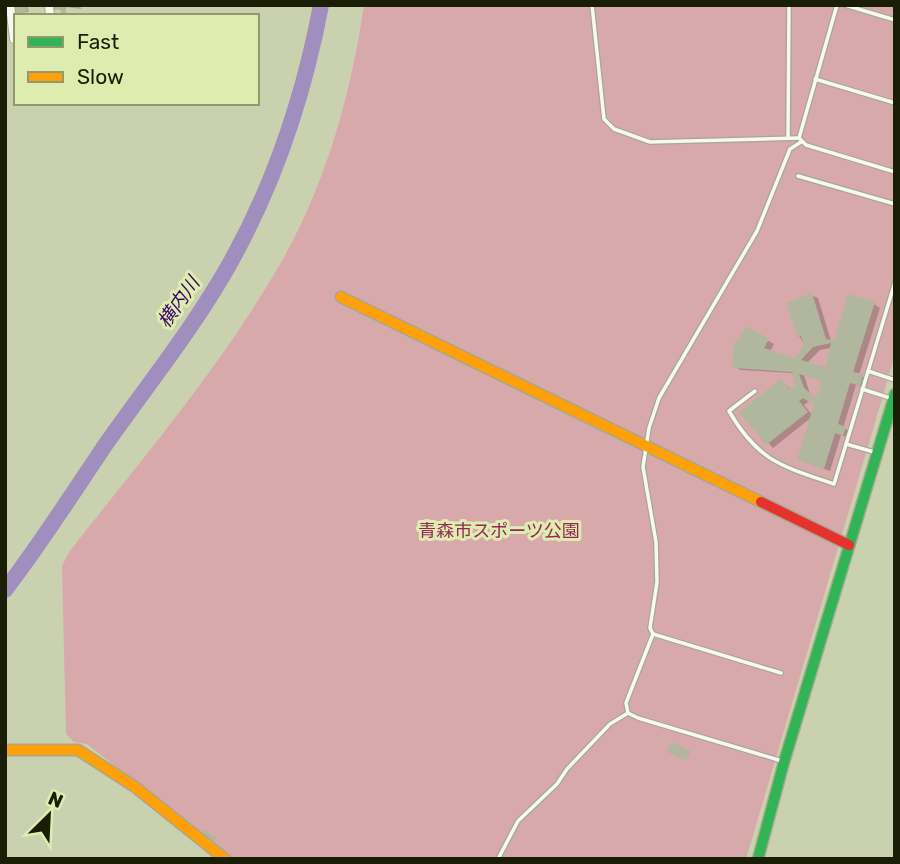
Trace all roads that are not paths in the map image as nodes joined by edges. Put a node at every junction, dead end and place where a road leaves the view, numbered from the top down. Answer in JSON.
{"nodes":[{"id":1,"x":10,"y":5,"type":"edge"},
{"id":2,"x":592,"y":5,"type":"edge"},
{"id":3,"x":789,"y":5,"type":"edge"},
{"id":4,"x":837,"y":5,"type":"edge"},
{"id":5,"x":845,"y":5,"type":"edge"},
{"id":6,"x":895,"y":20,"type":"edge"},
{"id":7,"x":14,"y":39,"type":"edge"},
{"id":8,"x":815,"y":79,"type":"junction"},
{"id":9,"x":895,"y":103,"type":"edge"},
{"id":10,"x":789,"y":137,"type":"junction"},
{"id":11,"x":800,"y":140,"type":"junction"},
{"id":12,"x":895,"y":172,"type":"edge"},
{"id":13,"x":798,"y":176,"type":"dead end"},
{"id":14,"x":895,"y":204,"type":"edge"},
{"id":15,"x":895,"y":282,"type":"edge"},
{"id":16,"x":341,"y":297,"type":"dead end"},
{"id":17,"x":868,"y":371,"type":"junction"},
{"id":18,"x":895,"y":380,"type":"edge"},
{"id":19,"x":862,"y":389,"type":"junction"},
{"id":20,"x":755,"y":391,"type":"dead end"},
{"id":21,"x":894,"y":396,"type":"edge"},
{"id":22,"x":846,"y":444,"type":"junction"},
{"id":23,"x":645,"y":446,"type":"junction"},
{"id":24,"x":877,"y":453,"type":"junction"},
{"id":25,"x":849,"y":545,"type":"junction"},
{"id":26,"x":653,"y":634,"type":"junction"},
{"id":27,"x":781,"y":673,"type":"dead end"},
{"id":28,"x":628,"y":713,"type":"junction"},
{"id":29,"x":5,"y":750,"type":"edge"},
{"id":30,"x":784,"y":762,"type":"junction"},
{"id":31,"x":225,"y":859,"type":"edge"},
{"id":32,"x":498,"y":859,"type":"edge"},
{"id":33,"x":758,"y":859,"type":"edge"}],
"edges":[{"from":1,"to":7,"type":"street"},
{"from":2,"to":10,"type":"lane"},
{"from":3,"to":10,"type":"lane"},
{"from":4,"to":8,"type":"lane"},
{"from":5,"to":6,"type":"lane"},
{"from":8,"to":9,"type":"lane"},
{"from":8,"to":11,"type":"lane"},
{"from":10,"to":11,"type":"lane"},
{"from":11,"to":12,"type":"lane"},
{"from":11,"to":23,"type":"lane"},
{"from":13,"to":14,"type":"lane"},
{"from":15,"to":17,"type":"lane"},
{"from":16,"to":23,"type":"street"},
{"from":17,"to":18,"type":"lane"},
{"from":17,"to":19,"type":"lane"},
{"from":19,"to":21,"type":"lane"},
{"from":19,"to":22,"type":"lane"},
{"from":20,"to":22,"type":"lane"},
{"from":21,"to":24,"type":"street"},
{"from":22,"to":24,"type":"lane"},
{"from":23,"to":25,"type":"street"},
{"from":23,"to":26,"type":"lane"},
{"from":24,"to":25,"type":"street"},
{"from":25,"to":30,"type":"street"},
{"from":26,"to":27,"type":"lane"},
{"from":26,"to":28,"type":"lane"},
{"from":28,"to":30,"type":"lane"},
{"from":28,"to":32,"type":"lane"},
{"from":29,"to":31,"type":"street"},
{"from":30,"to":33,"type":"street"}]}
